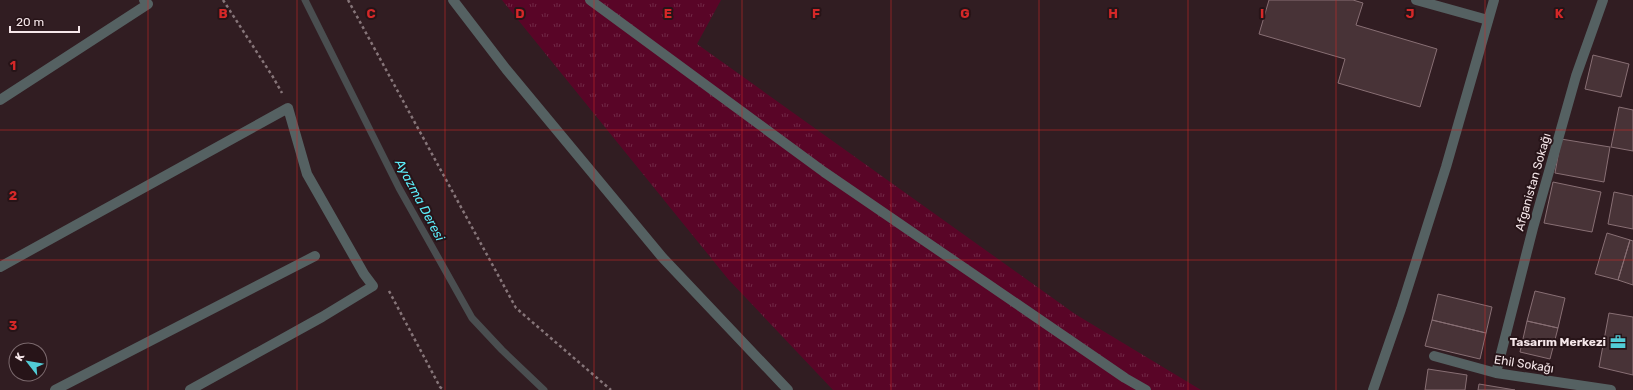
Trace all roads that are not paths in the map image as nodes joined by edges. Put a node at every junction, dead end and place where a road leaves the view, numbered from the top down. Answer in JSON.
{"nodes":[{"id":1,"x":144,"y":0,"type":"edge"},
{"id":2,"x":453,"y":0,"type":"edge"},
{"id":3,"x":590,"y":0,"type":"edge"},
{"id":4,"x":1416,"y":0,"type":"edge"},
{"id":5,"x":1494,"y":0,"type":"edge"},
{"id":6,"x":1603,"y":0,"type":"edge"},
{"id":7,"x":1488,"y":20,"type":"junction"},
{"id":8,"x":0,"y":100,"type":"edge"},
{"id":9,"x":315,"y":256,"type":"dead end"},
{"id":10,"x":0,"y":268,"type":"edge"},
{"id":11,"x":1434,"y":356,"type":"dead end"},
{"id":12,"x":1496,"y":374,"type":"junction"},
{"id":13,"x":55,"y":390,"type":"edge"},
{"id":14,"x":190,"y":390,"type":"edge"},
{"id":15,"x":788,"y":390,"type":"edge"},
{"id":16,"x":1146,"y":390,"type":"edge"},
{"id":17,"x":1373,"y":390,"type":"edge"},
{"id":18,"x":1611,"y":390,"type":"edge"}],
"edges":[{"from":1,"to":8,"type":"street"},
{"from":2,"to":15,"type":"street"},
{"from":3,"to":16,"type":"street"},
{"from":4,"to":7,"type":"street"},
{"from":5,"to":7,"type":"street"},
{"from":6,"to":12,"type":"street","name":"Afganistan Sokağı"},
{"from":7,"to":17,"type":"street"},
{"from":9,"to":13,"type":"street"},
{"from":10,"to":14,"type":"street"},
{"from":11,"to":12,"type":"street","name":"Ehil Sokağı"},
{"from":12,"to":18,"type":"street","name":"Ehil Sokağı"}]}
